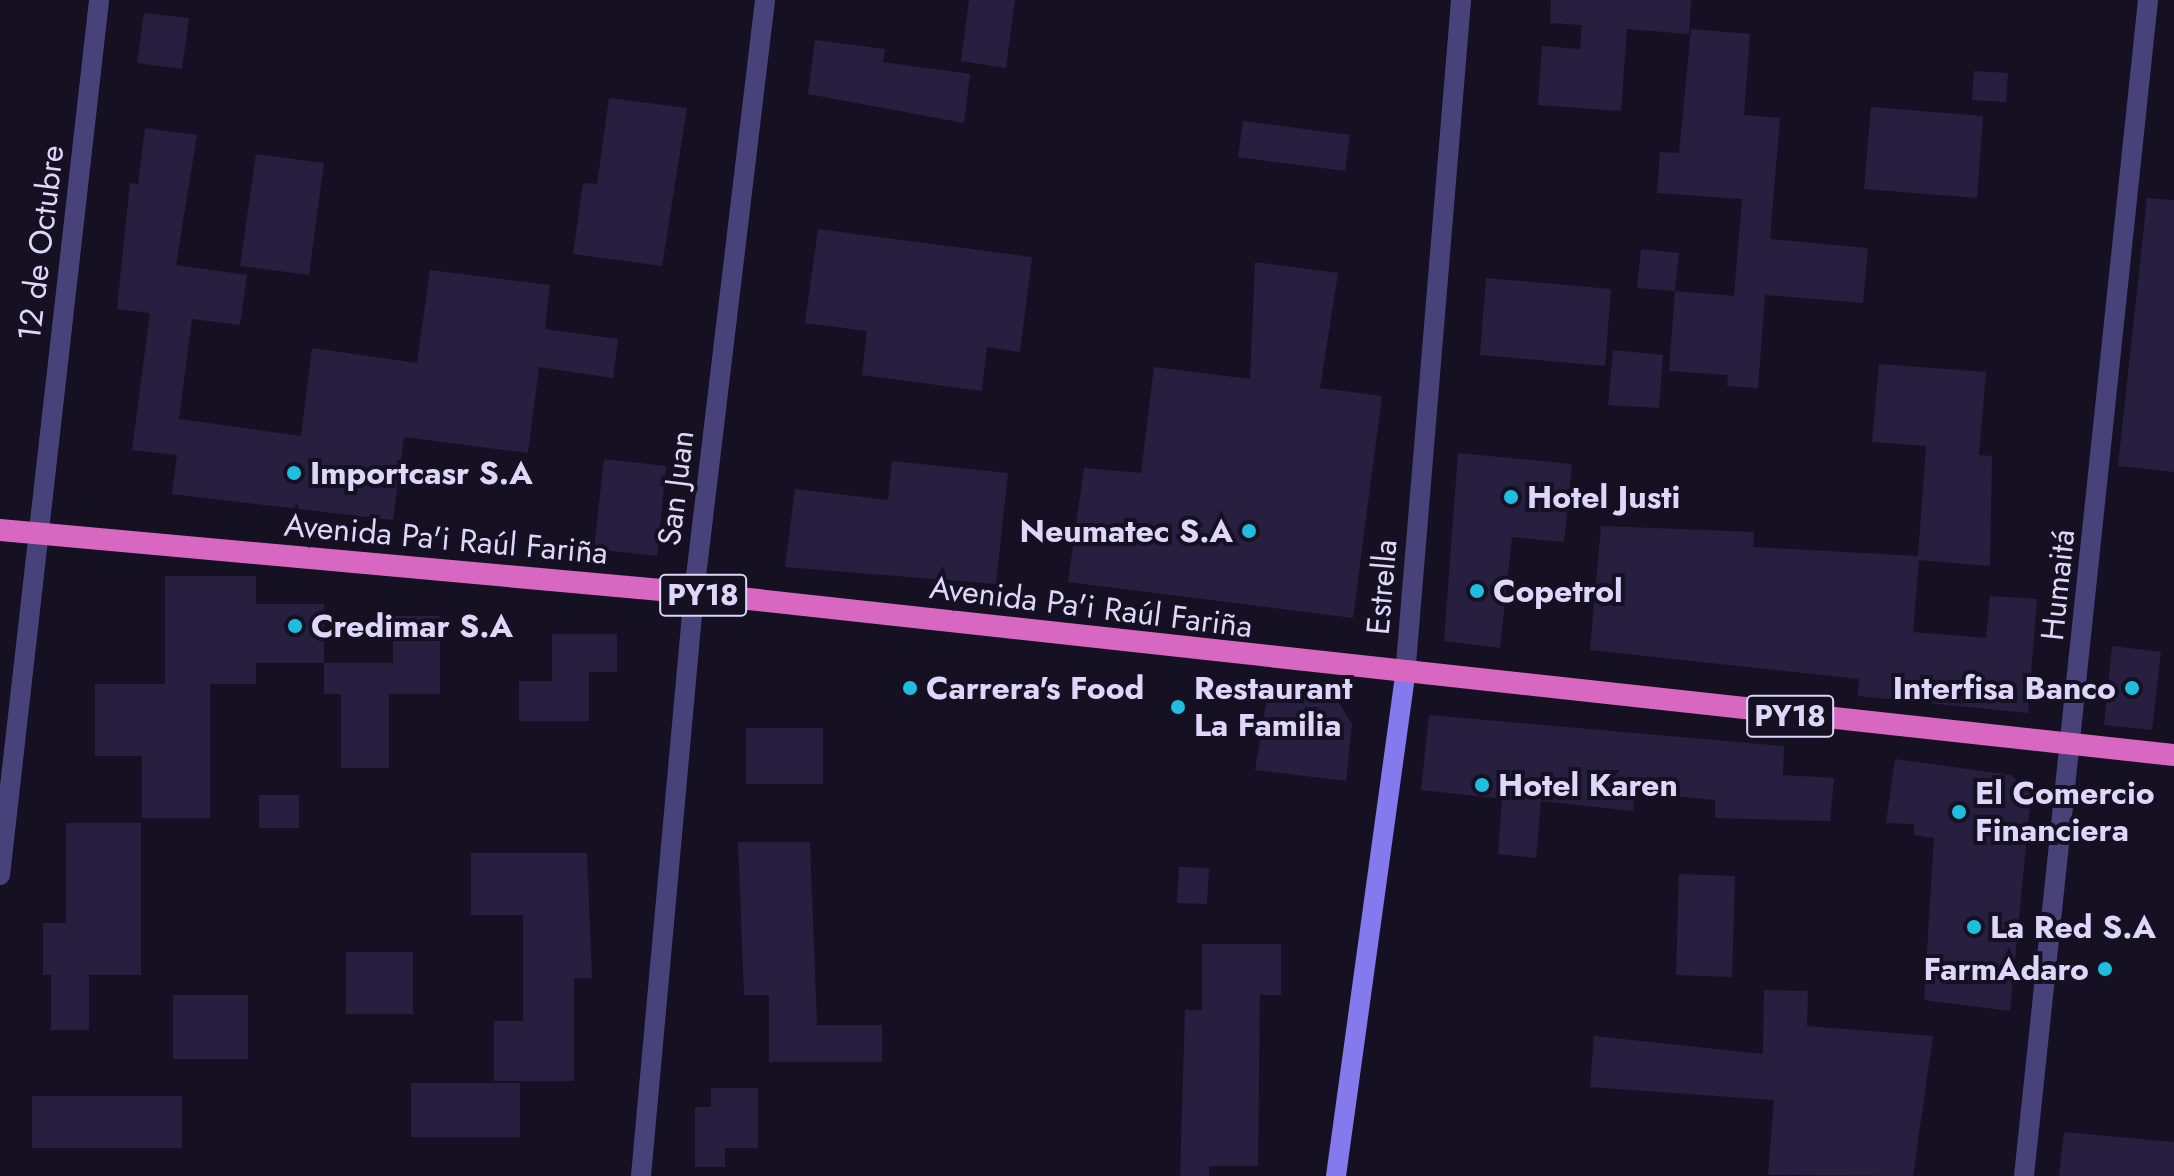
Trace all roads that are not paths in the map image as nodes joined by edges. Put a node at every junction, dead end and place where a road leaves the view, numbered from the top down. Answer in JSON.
{"nodes":[{"id":1,"x":99,"y":0,"type":"edge"},
{"id":2,"x":765,"y":0,"type":"edge"},
{"id":3,"x":1461,"y":0,"type":"edge"},
{"id":4,"x":2148,"y":0,"type":"edge"},
{"id":5,"x":0,"y":530,"type":"edge"},
{"id":6,"x":38,"y":533,"type":"junction"},
{"id":7,"x":694,"y":593,"type":"junction"},
{"id":8,"x":1405,"y":676,"type":"junction"},
{"id":9,"x":2072,"y":745,"type":"junction"},
{"id":10,"x":2174,"y":755,"type":"edge"},
{"id":11,"x":0,"y":875,"type":"edge"},
{"id":12,"x":641,"y":1176,"type":"edge"},
{"id":13,"x":1336,"y":1176,"type":"edge"},
{"id":14,"x":2024,"y":1176,"type":"edge"}],
"edges":[{"from":1,"to":6,"type":"street","name":"12 de Octubre"},
{"from":2,"to":7,"type":"street","name":"San Juan"},
{"from":3,"to":8,"type":"street","name":"Estrella"},
{"from":4,"to":9,"type":"street","name":"Humaitá"},
{"from":5,"to":6,"type":"highway","name":"Avenida Pa'i Raúl Fariña","number":"PY18"},
{"from":6,"to":7,"type":"highway","name":"Avenida Pa'i Raúl Fariña","number":"PY18"},
{"from":6,"to":11,"type":"street","name":"12 de Octubre"},
{"from":7,"to":8,"type":"highway","name":"Avenida Pa'i Raúl Fariña","number":"PY18"},
{"from":7,"to":12,"type":"street","name":"San Juan"},
{"from":8,"to":9,"type":"highway","name":"Avenida Pa'i Raúl Fariña","number":"PY18"},
{"from":8,"to":13,"type":"main road","name":"Estrella"},
{"from":9,"to":10,"type":"highway","name":"Avenida Pa'i Raúl Fariña","number":"PY18"},
{"from":9,"to":14,"type":"street","name":"Humaitá"}]}
